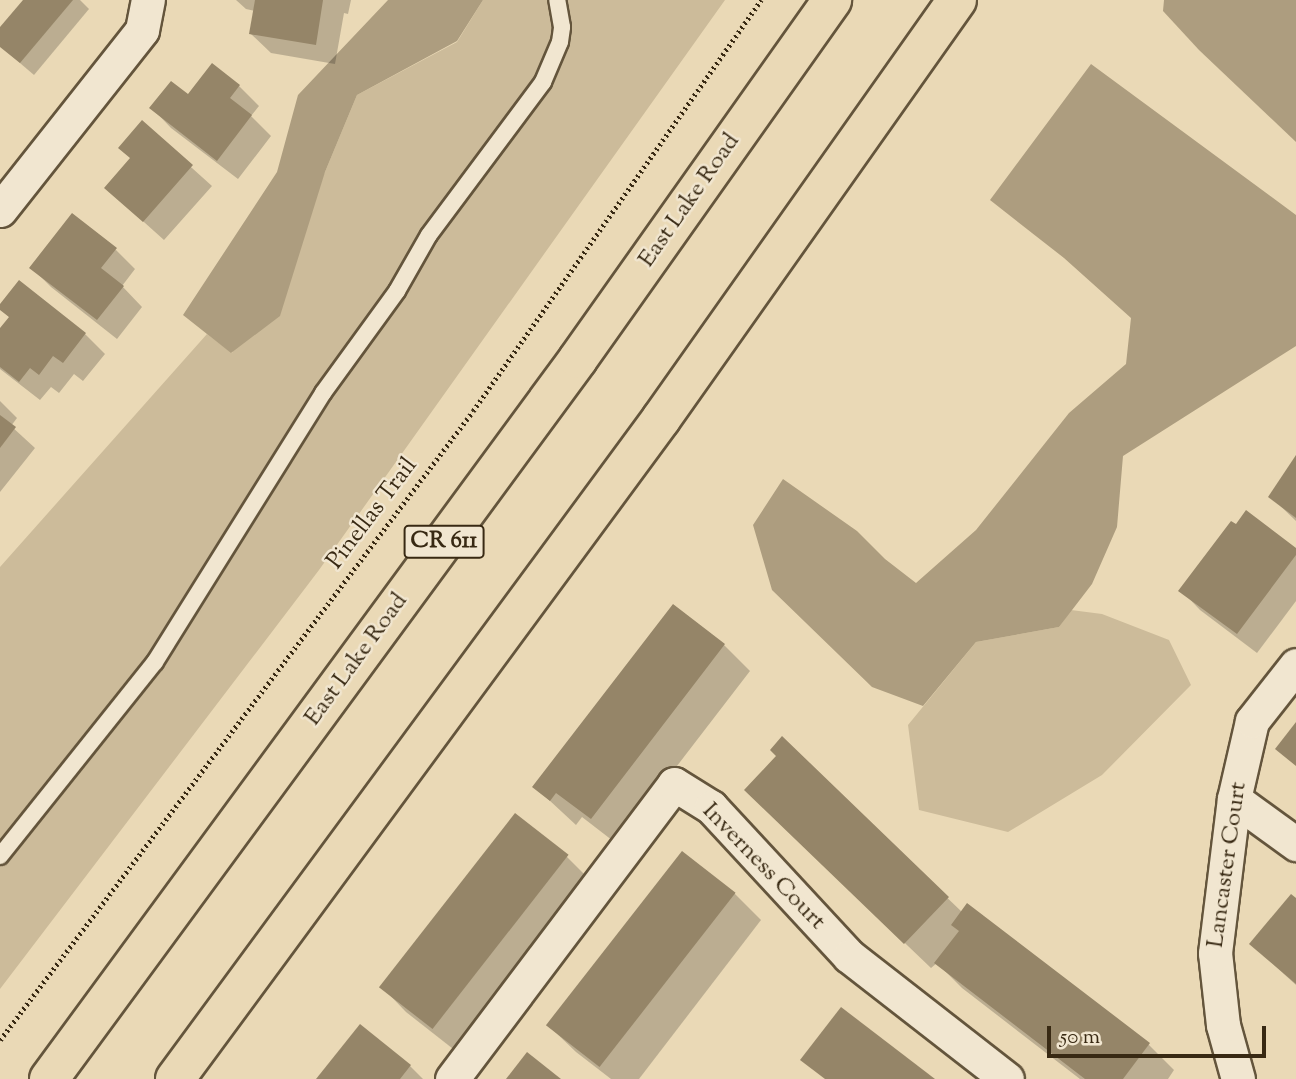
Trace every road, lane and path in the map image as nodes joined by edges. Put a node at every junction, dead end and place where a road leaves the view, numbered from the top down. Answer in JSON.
{"nodes":[{"id":1,"x":148,"y":0,"type":"edge"},
{"id":2,"x":557,"y":0,"type":"edge"},
{"id":3,"x":761,"y":0,"type":"edge"},
{"id":4,"x":832,"y":0,"type":"edge"},
{"id":5,"x":957,"y":0,"type":"edge"},
{"id":6,"x":0,"y":210,"type":"edge"},
{"id":7,"x":1296,"y":665,"type":"edge"},
{"id":8,"x":1234,"y":799,"type":"junction"},
{"id":9,"x":1296,"y":844,"type":"edge"},
{"id":10,"x":0,"y":856,"type":"edge"},
{"id":11,"x":0,"y":1040,"type":"edge"},
{"id":12,"x":49,"y":1079,"type":"edge"},
{"id":13,"x":175,"y":1079,"type":"edge"},
{"id":14,"x":452,"y":1079,"type":"edge"},
{"id":15,"x":1007,"y":1079,"type":"edge"},
{"id":16,"x":1238,"y":1079,"type":"edge"}],
"edges":[{"from":1,"to":6,"type":"street"},
{"from":2,"to":10,"type":"lane"},
{"from":3,"to":11,"type":"path","name":"Pinellas Trail"},
{"from":4,"to":12,"type":"main road","name":"East Lake Road","number":"CR 611"},
{"from":5,"to":13,"type":"main road"},
{"from":7,"to":8,"type":"street","name":"Lancaster Court"},
{"from":8,"to":9,"type":"street"},
{"from":8,"to":16,"type":"street","name":"Lancaster Court"},
{"from":14,"to":15,"type":"street","name":"Inverness Court"}]}
